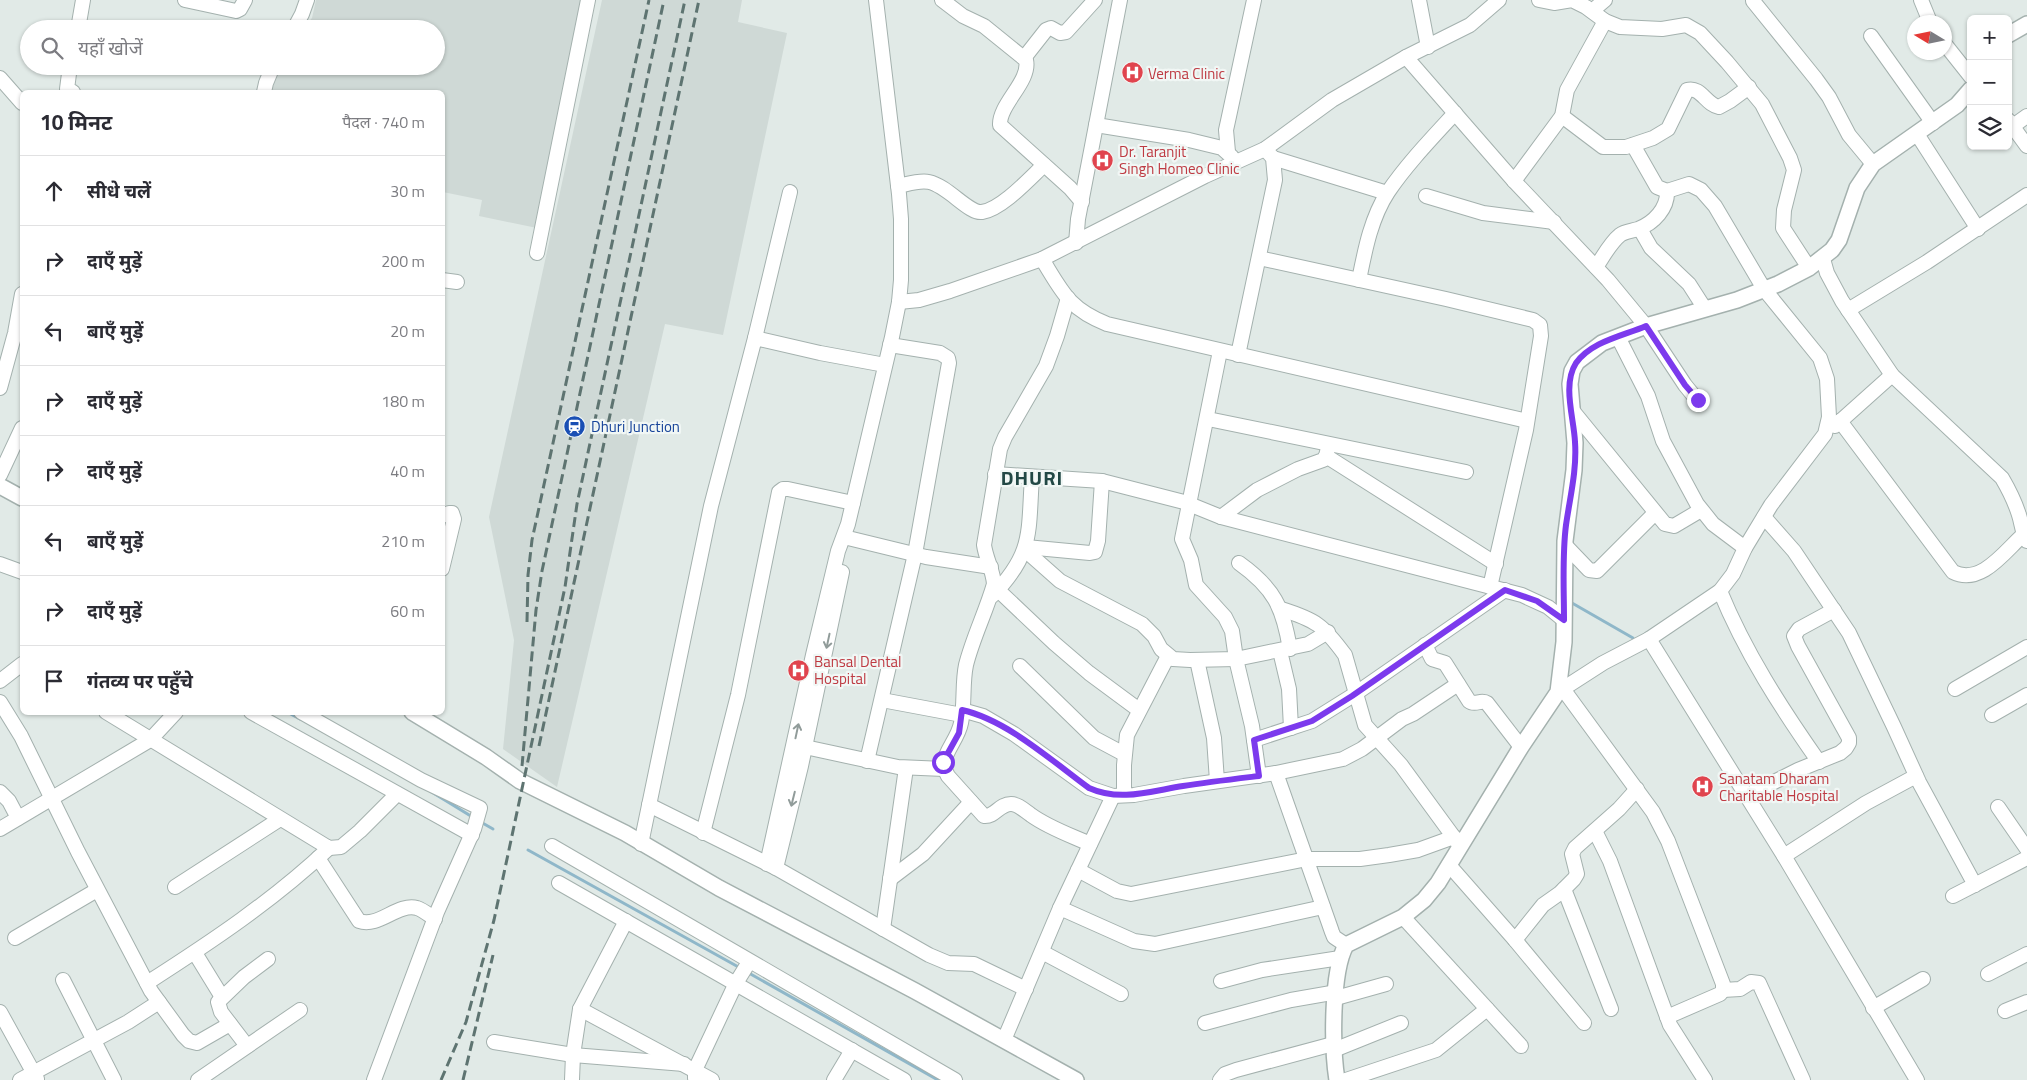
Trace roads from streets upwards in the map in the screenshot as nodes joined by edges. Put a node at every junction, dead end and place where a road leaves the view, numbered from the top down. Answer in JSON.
{"nodes":[{"id":1,"x":83,"y":0,"type":"edge"},
{"id":2,"x":185,"y":0,"type":"edge"},
{"id":3,"x":245,"y":0,"type":"edge"},
{"id":4,"x":307,"y":0,"type":"edge"},
{"id":5,"x":588,"y":0,"type":"edge"},
{"id":6,"x":876,"y":0,"type":"edge"},
{"id":7,"x":942,"y":0,"type":"edge"},
{"id":8,"x":1095,"y":0,"type":"edge"},
{"id":9,"x":1120,"y":0,"type":"edge"},
{"id":10,"x":1254,"y":0,"type":"edge"},
{"id":11,"x":1419,"y":0,"type":"edge"},
{"id":12,"x":1499,"y":0,"type":"edge"},
{"id":13,"x":1539,"y":0,"type":"edge"},
{"id":14,"x":1605,"y":0,"type":"edge"},
{"id":15,"x":1922,"y":0,"type":"edge"},
{"id":16,"x":1753,"y":1,"type":"edge"},
{"id":17,"x":1592,"y":11,"type":"junction"},
{"id":18,"x":1927,"y":15,"type":"edge"},
{"id":19,"x":80,"y":20,"type":"edge"},
{"id":20,"x":299,"y":20,"type":"edge"},
{"id":21,"x":1604,"y":21,"type":"junction"},
{"id":22,"x":2027,"y":24,"type":"edge"},
{"id":23,"x":2012,"y":33,"type":"edge"},
{"id":24,"x":1871,"y":36,"type":"dead end"},
{"id":25,"x":1428,"y":47,"type":"junction"},
{"id":26,"x":1952,"y":53,"type":"edge"},
{"id":27,"x":1406,"y":57,"type":"junction"},
{"id":28,"x":1024,"y":58,"type":"junction"},
{"id":29,"x":1967,"y":72,"type":"edge"},
{"id":30,"x":68,"y":75,"type":"edge"},
{"id":31,"x":269,"y":75,"type":"edge"},
{"id":32,"x":0,"y":78,"type":"edge"},
{"id":33,"x":1749,"y":87,"type":"junction"},
{"id":34,"x":69,"y":90,"type":"edge"},
{"id":35,"x":264,"y":90,"type":"edge"},
{"id":36,"x":1967,"y":95,"type":"edge"},
{"id":37,"x":20,"y":101,"type":"edge"},
{"id":38,"x":1455,"y":113,"type":"junction"},
{"id":39,"x":1562,"y":116,"type":"junction"},
{"id":40,"x":2027,"y":116,"type":"edge"},
{"id":41,"x":1933,"y":123,"type":"junction"},
{"id":42,"x":2012,"y":123,"type":"edge"},
{"id":43,"x":2012,"y":124,"type":"edge"},
{"id":44,"x":1096,"y":125,"type":"junction"},
{"id":45,"x":1917,"y":134,"type":"junction"},
{"id":46,"x":1632,"y":145,"type":"junction"},
{"id":47,"x":2027,"y":146,"type":"edge"},
{"id":48,"x":1269,"y":154,"type":"junction"},
{"id":49,"x":1232,"y":157,"type":"junction"},
{"id":50,"x":1873,"y":164,"type":"junction"},
{"id":51,"x":1044,"y":165,"type":"junction"},
{"id":52,"x":1514,"y":181,"type":"junction"},
{"id":53,"x":898,"y":186,"type":"junction"},
{"id":54,"x":1667,"y":191,"type":"junction"},
{"id":55,"x":790,"y":192,"type":"dead end"},
{"id":56,"x":1387,"y":193,"type":"junction"},
{"id":57,"x":1426,"y":196,"type":"dead end"},
{"id":58,"x":2027,"y":196,"type":"edge"},
{"id":59,"x":1082,"y":202,"type":"junction"},
{"id":60,"x":1554,"y":222,"type":"junction"},
{"id":61,"x":1640,"y":229,"type":"junction"},
{"id":62,"x":1978,"y":229,"type":"junction"},
{"id":63,"x":1076,"y":243,"type":"junction"},
{"id":64,"x":537,"y":253,"type":"dead end"},
{"id":65,"x":1259,"y":258,"type":"junction"},
{"id":66,"x":1042,"y":259,"type":"junction"},
{"id":67,"x":1823,"y":259,"type":"junction"},
{"id":68,"x":1596,"y":267,"type":"junction"},
{"id":69,"x":1810,"y":268,"type":"junction"},
{"id":70,"x":445,"y":280,"type":"edge"},
{"id":71,"x":1360,"y":280,"type":"junction"},
{"id":72,"x":457,"y":282,"type":"dead end"},
{"id":73,"x":1764,"y":289,"type":"junction"},
{"id":74,"x":1068,"y":298,"type":"junction"},
{"id":75,"x":899,"y":302,"type":"junction"},
{"id":76,"x":1705,"y":309,"type":"junction"},
{"id":77,"x":1848,"y":310,"type":"junction"},
{"id":78,"x":20,"y":317,"type":"edge"},
{"id":79,"x":1646,"y":326,"type":"junction"},
{"id":80,"x":1618,"y":337,"type":"junction"},
{"id":81,"x":754,"y":338,"type":"junction"},
{"id":82,"x":18,"y":340,"type":"edge"},
{"id":83,"x":890,"y":344,"type":"junction"},
{"id":84,"x":1220,"y":351,"type":"junction"},
{"id":85,"x":1238,"y":355,"type":"junction"},
{"id":86,"x":885,"y":364,"type":"junction"},
{"id":87,"x":1892,"y":375,"type":"junction"},
{"id":88,"x":0,"y":388,"type":"edge"},
{"id":89,"x":1698,"y":400,"type":"dead end"},
{"id":90,"x":1572,"y":410,"type":"junction"},
{"id":91,"x":1208,"y":419,"type":"junction"},
{"id":92,"x":1527,"y":421,"type":"junction"},
{"id":93,"x":1840,"y":421,"type":"junction"},
{"id":94,"x":20,"y":432,"type":"edge"},
{"id":95,"x":1825,"y":434,"type":"junction"},
{"id":96,"x":1327,"y":450,"type":"junction"},
{"id":97,"x":1466,"y":472,"type":"dead end"},
{"id":98,"x":995,"y":474,"type":"junction"},
{"id":99,"x":0,"y":475,"type":"edge"},
{"id":100,"x":1032,"y":476,"type":"junction"},
{"id":101,"x":1102,"y":481,"type":"junction"},
{"id":102,"x":0,"y":486,"type":"edge"},
{"id":103,"x":20,"y":497,"type":"edge"},
{"id":104,"x":853,"y":503,"type":"junction"},
{"id":105,"x":1190,"y":504,"type":"junction"},
{"id":106,"x":1702,"y":510,"type":"junction"},
{"id":107,"x":445,"y":514,"type":"edge"},
{"id":108,"x":1655,"y":514,"type":"junction"},
{"id":109,"x":1221,"y":517,"type":"junction"},
{"id":110,"x":1764,"y":517,"type":"junction"},
{"id":111,"x":848,"y":531,"type":"junction"},
{"id":112,"x":2025,"y":538,"type":"edge"},
{"id":113,"x":1564,"y":545,"type":"junction"},
{"id":114,"x":1026,"y":548,"type":"junction"},
{"id":115,"x":1745,"y":548,"type":"junction"},
{"id":116,"x":915,"y":554,"type":"junction"},
{"id":117,"x":445,"y":557,"type":"edge"},
{"id":118,"x":1238,"y":563,"type":"dead end"},
{"id":119,"x":0,"y":564,"type":"edge"},
{"id":120,"x":1496,"y":564,"type":"junction"},
{"id":121,"x":990,"y":567,"type":"junction"},
{"id":122,"x":20,"y":571,"type":"edge"},
{"id":123,"x":1490,"y":586,"type":"junction"},
{"id":124,"x":1505,"y":590,"type":"junction"},
{"id":125,"x":1720,"y":591,"type":"junction"},
{"id":126,"x":994,"y":594,"type":"junction"},
{"id":127,"x":1281,"y":609,"type":"junction"},
{"id":128,"x":1834,"y":610,"type":"junction"},
{"id":129,"x":1564,"y":620,"type":"junction"},
{"id":130,"x":1328,"y":632,"type":"junction"},
{"id":131,"x":1648,"y":639,"type":"junction"},
{"id":132,"x":1425,"y":645,"type":"junction"},
{"id":133,"x":2027,"y":646,"type":"edge"},
{"id":134,"x":1285,"y":650,"type":"junction"},
{"id":135,"x":1168,"y":656,"type":"junction"},
{"id":136,"x":1197,"y":660,"type":"junction"},
{"id":137,"x":1236,"y":660,"type":"junction"},
{"id":138,"x":20,"y":666,"type":"edge"},
{"id":139,"x":1020,"y":666,"type":"dead end"},
{"id":140,"x":0,"y":681,"type":"edge"},
{"id":141,"x":1458,"y":684,"type":"junction"},
{"id":142,"x":1560,"y":690,"type":"junction"},
{"id":143,"x":1955,"y":690,"type":"dead end"},
{"id":144,"x":1355,"y":694,"type":"junction"},
{"id":145,"x":2027,"y":695,"type":"edge"},
{"id":146,"x":882,"y":700,"type":"junction"},
{"id":147,"x":0,"y":702,"type":"edge"},
{"id":148,"x":1139,"y":710,"type":"junction"},
{"id":149,"x":962,"y":712,"type":"junction"},
{"id":150,"x":111,"y":715,"type":"edge"},
{"id":151,"x":173,"y":715,"type":"edge"},
{"id":152,"x":256,"y":715,"type":"edge"},
{"id":153,"x":306,"y":715,"type":"edge"},
{"id":154,"x":417,"y":715,"type":"edge"},
{"id":155,"x":1992,"y":715,"type":"dead end"},
{"id":156,"x":1291,"y":728,"type":"junction"},
{"id":157,"x":1377,"y":739,"type":"junction"},
{"id":158,"x":150,"y":740,"type":"junction"},
{"id":159,"x":1254,"y":740,"type":"junction"},
{"id":160,"x":1521,"y":747,"type":"junction"},
{"id":161,"x":805,"y":748,"type":"junction"},
{"id":162,"x":1124,"y":754,"type":"junction"},
{"id":163,"x":867,"y":760,"type":"junction"},
{"id":164,"x":1819,"y":762,"type":"junction"},
{"id":165,"x":906,"y":768,"type":"junction"},
{"id":166,"x":944,"y":770,"type":"junction"},
{"id":167,"x":1276,"y":773,"type":"junction"},
{"id":168,"x":1259,"y":776,"type":"junction"},
{"id":169,"x":1916,"y":776,"type":"junction"},
{"id":170,"x":1217,"y":781,"type":"junction"},
{"id":171,"x":1637,"y":789,"type":"junction"},
{"id":172,"x":0,"y":792,"type":"edge"},
{"id":173,"x":397,"y":794,"type":"junction"},
{"id":174,"x":1118,"y":796,"type":"junction"},
{"id":175,"x":1746,"y":796,"type":"junction"},
{"id":176,"x":52,"y":798,"type":"junction"},
{"id":177,"x":971,"y":802,"type":"junction"},
{"id":178,"x":650,"y":805,"type":"junction"},
{"id":179,"x":1998,"y":807,"type":"dead end"},
{"id":180,"x":18,"y":818,"type":"junction"},
{"id":181,"x":280,"y":819,"type":"junction"},
{"id":182,"x":0,"y":828,"type":"edge"},
{"id":183,"x":473,"y":832,"type":"junction"},
{"id":184,"x":1595,"y":832,"type":"junction"},
{"id":185,"x":704,"y":833,"type":"junction"},
{"id":186,"x":1457,"y":842,"type":"junction"},
{"id":187,"x":641,"y":844,"type":"junction"},
{"id":188,"x":1090,"y":844,"type":"junction"},
{"id":189,"x":552,"y":846,"type":"dead end"},
{"id":190,"x":329,"y":848,"type":"junction"},
{"id":191,"x":2027,"y":849,"type":"edge"},
{"id":192,"x":1784,"y":856,"type":"junction"},
{"id":193,"x":318,"y":858,"type":"junction"},
{"id":194,"x":2027,"y":858,"type":"edge"},
{"id":195,"x":1307,"y":860,"type":"junction"},
{"id":196,"x":1449,"y":865,"type":"junction"},
{"id":197,"x":772,"y":866,"type":"junction"},
{"id":198,"x":1078,"y":870,"type":"junction"},
{"id":199,"x":890,"y":879,"type":"junction"},
{"id":200,"x":559,"y":883,"type":"dead end"},
{"id":201,"x":1975,"y":885,"type":"junction"},
{"id":202,"x":175,"y":887,"type":"dead end"},
{"id":203,"x":1564,"y":889,"type":"junction"},
{"id":204,"x":97,"y":890,"type":"junction"},
{"id":205,"x":1953,"y":896,"type":"dead end"},
{"id":206,"x":1323,"y":907,"type":"junction"},
{"id":207,"x":1060,"y":908,"type":"junction"},
{"id":208,"x":1404,"y":917,"type":"junction"},
{"id":209,"x":435,"y":919,"type":"junction"},
{"id":210,"x":626,"y":921,"type":"junction"},
{"id":211,"x":883,"y":929,"type":"junction"},
{"id":212,"x":15,"y":938,"type":"dead end"},
{"id":213,"x":1515,"y":940,"type":"junction"},
{"id":214,"x":1042,"y":952,"type":"junction"},
{"id":215,"x":1343,"y":952,"type":"junction"},
{"id":216,"x":195,"y":953,"type":"junction"},
{"id":217,"x":2027,"y":954,"type":"edge"},
{"id":218,"x":268,"y":959,"type":"dead end"},
{"id":219,"x":743,"y":972,"type":"junction"},
{"id":220,"x":1988,"y":974,"type":"dead end"},
{"id":221,"x":1923,"y":979,"type":"dead end"},
{"id":222,"x":63,"y":980,"type":"dead end"},
{"id":223,"x":1221,"y":981,"type":"dead end"},
{"id":224,"x":147,"y":983,"type":"junction"},
{"id":225,"x":1386,"y":984,"type":"dead end"},
{"id":226,"x":1026,"y":989,"type":"junction"},
{"id":227,"x":1723,"y":990,"type":"junction"},
{"id":228,"x":1121,"y":994,"type":"dead end"},
{"id":229,"x":1336,"y":995,"type":"junction"},
{"id":230,"x":222,"y":997,"type":"junction"},
{"id":231,"x":159,"y":1002,"type":"junction"},
{"id":232,"x":2027,"y":1002,"type":"edge"},
{"id":233,"x":1873,"y":1008,"type":"junction"},
{"id":234,"x":580,"y":1009,"type":"junction"},
{"id":235,"x":1487,"y":1009,"type":"junction"},
{"id":236,"x":1611,"y":1009,"type":"dead end"},
{"id":237,"x":300,"y":1010,"type":"dead end"},
{"id":238,"x":2005,"y":1011,"type":"dead end"},
{"id":239,"x":0,"y":1012,"type":"edge"},
{"id":240,"x":1668,"y":1017,"type":"junction"},
{"id":241,"x":1205,"y":1023,"type":"dead end"},
{"id":242,"x":1584,"y":1023,"type":"dead end"},
{"id":243,"x":230,"y":1024,"type":"junction"},
{"id":244,"x":1400,"y":1024,"type":"dead end"},
{"id":245,"x":94,"y":1039,"type":"junction"},
{"id":246,"x":1004,"y":1040,"type":"junction"},
{"id":247,"x":494,"y":1042,"type":"dead end"},
{"id":248,"x":247,"y":1046,"type":"junction"},
{"id":249,"x":1520,"y":1046,"type":"dead end"},
{"id":250,"x":1334,"y":1047,"type":"junction"},
{"id":251,"x":852,"y":1050,"type":"junction"},
{"id":252,"x":572,"y":1055,"type":"junction"},
{"id":253,"x":691,"y":1071,"type":"edge"},
{"id":254,"x":36,"y":1076,"type":"edge"},
{"id":255,"x":20,"y":1080,"type":"edge"},
{"id":256,"x":114,"y":1080,"type":"edge"},
{"id":257,"x":198,"y":1080,"type":"edge"},
{"id":258,"x":374,"y":1080,"type":"edge"},
{"id":259,"x":572,"y":1080,"type":"edge"},
{"id":260,"x":712,"y":1080,"type":"edge"},
{"id":261,"x":834,"y":1080,"type":"edge"},
{"id":262,"x":904,"y":1080,"type":"edge"},
{"id":263,"x":956,"y":1080,"type":"edge"},
{"id":264,"x":1076,"y":1080,"type":"edge"},
{"id":265,"x":1220,"y":1080,"type":"edge"},
{"id":266,"x":1337,"y":1080,"type":"edge"},
{"id":267,"x":1346,"y":1080,"type":"edge"},
{"id":268,"x":1705,"y":1080,"type":"edge"},
{"id":269,"x":1802,"y":1080,"type":"edge"},
{"id":270,"x":1917,"y":1080,"type":"edge"}],
"edges":[{"from":1,"to":19,"type":"street"},
{"from":2,"to":3,"type":"street"},
{"from":4,"to":20,"type":"street"},
{"from":5,"to":64,"type":"street"},
{"from":6,"to":53,"type":"street"},
{"from":7,"to":28,"type":"street"},
{"from":8,"to":28,"type":"street"},
{"from":9,"to":44,"type":"street"},
{"from":10,"to":49,"type":"street"},
{"from":11,"to":25,"type":"street"},
{"from":12,"to":25,"type":"street"},
{"from":13,"to":17,"type":"street"},
{"from":14,"to":17,"type":"street"},
{"from":15,"to":18,"type":"street"},
{"from":16,"to":50,"type":"street"},
{"from":17,"to":21,"type":"street"},
{"from":21,"to":33,"type":"street"},
{"from":21,"to":39,"type":"street"},
{"from":22,"to":23,"type":"street"},
{"from":24,"to":41,"type":"street"},
{"from":25,"to":27,"type":"street"},
{"from":26,"to":29,"type":"street"},
{"from":27,"to":38,"type":"street"},
{"from":27,"to":48,"type":"street"},
{"from":28,"to":51,"type":"street"},
{"from":30,"to":34,"type":"street"},
{"from":31,"to":35,"type":"street"},
{"from":32,"to":37,"type":"street"},
{"from":33,"to":46,"type":"street"},
{"from":33,"to":69,"type":"street"},
{"from":36,"to":41,"type":"street"},
{"from":38,"to":52,"type":"street"},
{"from":38,"to":56,"type":"street"},
{"from":39,"to":46,"type":"street"},
{"from":39,"to":52,"type":"street"},
{"from":40,"to":42,"type":"street"},
{"from":41,"to":45,"type":"street"},
{"from":43,"to":47,"type":"street"},
{"from":44,"to":49,"type":"street"},
{"from":44,"to":59,"type":"street"},
{"from":45,"to":50,"type":"street"},
{"from":45,"to":62,"type":"street"},
{"from":46,"to":54,"type":"street"},
{"from":48,"to":49,"type":"street"},
{"from":48,"to":56,"type":"street"},
{"from":48,"to":65,"type":"street"},
{"from":49,"to":63,"type":"street"},
{"from":50,"to":67,"type":"street"},
{"from":51,"to":53,"type":"street"},
{"from":51,"to":59,"type":"street"},
{"from":52,"to":60,"type":"street"},
{"from":53,"to":75,"type":"street"},
{"from":54,"to":61,"type":"street"},
{"from":54,"to":73,"type":"street"},
{"from":55,"to":81,"type":"street"},
{"from":56,"to":71,"type":"street"},
{"from":57,"to":60,"type":"street"},
{"from":58,"to":62,"type":"street"},
{"from":59,"to":63,"type":"street"},
{"from":60,"to":68,"type":"street"},
{"from":61,"to":68,"type":"street"},
{"from":61,"to":76,"type":"street"},
{"from":62,"to":77,"type":"street"},
{"from":63,"to":66,"type":"street"},
{"from":65,"to":71,"type":"street"},
{"from":65,"to":85,"type":"street"},
{"from":66,"to":74,"type":"street"},
{"from":66,"to":75,"type":"street"},
{"from":67,"to":69,"type":"street"},
{"from":67,"to":77,"type":"street"},
{"from":68,"to":79,"type":"street"},
{"from":69,"to":73,"type":"street"},
{"from":70,"to":72,"type":"street"},
{"from":71,"to":92,"type":"street"},
{"from":73,"to":76,"type":"street"},
{"from":73,"to":95,"type":"street"},
{"from":74,"to":84,"type":"street"},
{"from":74,"to":98,"type":"street"},
{"from":75,"to":83,"type":"street"},
{"from":76,"to":79,"type":"street"},
{"from":77,"to":87,"type":"street"},
{"from":78,"to":82,"type":"street"},
{"from":79,"to":80,"type":"street"},
{"from":79,"to":89,"type":"street"},
{"from":80,"to":90,"type":"street"},
{"from":80,"to":106,"type":"street"},
{"from":81,"to":86,"type":"street"},
{"from":81,"to":178,"type":"street"},
{"from":82,"to":88,"type":"street"},
{"from":83,"to":86,"type":"street"},
{"from":83,"to":116,"type":"street"},
{"from":84,"to":85,"type":"street"},
{"from":84,"to":91,"type":"street"},
{"from":85,"to":92,"type":"street"},
{"from":86,"to":104,"type":"street"},
{"from":87,"to":93,"type":"street"},
{"from":87,"to":112,"type":"street"},
{"from":90,"to":108,"type":"street"},
{"from":90,"to":113,"type":"street"},
{"from":91,"to":96,"type":"street"},
{"from":91,"to":105,"type":"street"},
{"from":92,"to":120,"type":"street"},
{"from":93,"to":95,"type":"street"},
{"from":93,"to":112,"type":"street"},
{"from":94,"to":99,"type":"street"},
{"from":95,"to":110,"type":"street"},
{"from":96,"to":97,"type":"street"},
{"from":96,"to":109,"type":"street"},
{"from":96,"to":120,"type":"street"},
{"from":98,"to":100,"type":"street"},
{"from":98,"to":121,"type":"street"},
{"from":100,"to":101,"type":"street"},
{"from":100,"to":114,"type":"street"},
{"from":101,"to":105,"type":"street"},
{"from":101,"to":114,"type":"street"},
{"from":102,"to":103,"type":"street"},
{"from":104,"to":111,"type":"street"},
{"from":104,"to":185,"type":"street"},
{"from":105,"to":109,"type":"street"},
{"from":105,"to":137,"type":"street"},
{"from":106,"to":108,"type":"street"},
{"from":106,"to":115,"type":"street"},
{"from":107,"to":117,"type":"street"},
{"from":108,"to":113,"type":"street"},
{"from":109,"to":123,"type":"street"},
{"from":110,"to":115,"type":"street"},
{"from":110,"to":128,"type":"street"},
{"from":111,"to":116,"type":"street"},
{"from":111,"to":161,"type":"street","one_way":true},
{"from":197,"to":111,"type":"street","one_way":true},
{"from":113,"to":129,"type":"street"},
{"from":114,"to":126,"type":"street"},
{"from":114,"to":135,"type":"street"},
{"from":115,"to":125,"type":"street"},
{"from":116,"to":121,"type":"street"},
{"from":116,"to":146,"type":"street"},
{"from":118,"to":127,"type":"street"},
{"from":119,"to":122,"type":"street"},
{"from":120,"to":123,"type":"street"},
{"from":121,"to":126,"type":"street"},
{"from":123,"to":124,"type":"street"},
{"from":124,"to":129,"type":"street"},
{"from":124,"to":132,"type":"street"},
{"from":125,"to":131,"type":"street"},
{"from":125,"to":164,"type":"street"},
{"from":126,"to":148,"type":"street"},
{"from":126,"to":149,"type":"street"},
{"from":127,"to":130,"type":"street"},
{"from":127,"to":134,"type":"street"},
{"from":128,"to":164,"type":"street"},
{"from":128,"to":169,"type":"street"},
{"from":129,"to":142,"type":"street"},
{"from":130,"to":134,"type":"street"},
{"from":130,"to":144,"type":"street"},
{"from":131,"to":142,"type":"street"},
{"from":131,"to":175,"type":"street"},
{"from":132,"to":141,"type":"street"},
{"from":132,"to":144,"type":"street"},
{"from":133,"to":143,"type":"street"},
{"from":134,"to":137,"type":"street"},
{"from":134,"to":156,"type":"street"},
{"from":135,"to":136,"type":"street"},
{"from":135,"to":148,"type":"street"},
{"from":136,"to":137,"type":"street"},
{"from":136,"to":170,"type":"street"},
{"from":137,"to":159,"type":"street"},
{"from":138,"to":140,"type":"street"},
{"from":139,"to":162,"type":"street"},
{"from":141,"to":157,"type":"street"},
{"from":141,"to":160,"type":"street"},
{"from":142,"to":160,"type":"street"},
{"from":142,"to":171,"type":"street"},
{"from":144,"to":156,"type":"street"},
{"from":144,"to":157,"type":"street"},
{"from":145,"to":155,"type":"street"},
{"from":146,"to":149,"type":"street"},
{"from":146,"to":163,"type":"street"},
{"from":147,"to":176,"type":"street"},
{"from":148,"to":162,"type":"street"},
{"from":149,"to":166,"type":"street"},
{"from":149,"to":174,"type":"street"},
{"from":150,"to":158,"type":"street"},
{"from":151,"to":158,"type":"street"},
{"from":152,"to":173,"type":"street"},
{"from":153,"to":183,"type":"street"},
{"from":154,"to":187,"type":"street"},
{"from":156,"to":159,"type":"street"},
{"from":157,"to":167,"type":"street"},
{"from":157,"to":186,"type":"street"},
{"from":158,"to":176,"type":"street"},
{"from":158,"to":181,"type":"street"},
{"from":159,"to":168,"type":"street"},
{"from":160,"to":186,"type":"street"},
{"from":161,"to":163,"type":"street"},
{"from":161,"to":197,"type":"street","one_way":true},
{"from":162,"to":174,"type":"street"},
{"from":163,"to":165,"type":"street"},
{"from":164,"to":175,"type":"street"},
{"from":165,"to":166,"type":"street"},
{"from":165,"to":199,"type":"street"},
{"from":166,"to":177,"type":"street"},
{"from":167,"to":168,"type":"street"},
{"from":167,"to":195,"type":"street"},
{"from":168,"to":170,"type":"street"},
{"from":169,"to":192,"type":"street"},
{"from":169,"to":201,"type":"street"},
{"from":170,"to":174,"type":"street"},
{"from":171,"to":184,"type":"street"},
{"from":171,"to":227,"type":"street"},
{"from":172,"to":180,"type":"street"},
{"from":173,"to":183,"type":"street"},
{"from":173,"to":190,"type":"street"},
{"from":174,"to":188,"type":"street"},
{"from":175,"to":192,"type":"street"},
{"from":176,"to":180,"type":"street"},
{"from":176,"to":204,"type":"street"},
{"from":177,"to":188,"type":"street"},
{"from":177,"to":199,"type":"street"},
{"from":178,"to":185,"type":"street"},
{"from":178,"to":187,"type":"street"},
{"from":179,"to":191,"type":"street"},
{"from":180,"to":182,"type":"street"},
{"from":181,"to":190,"type":"street"},
{"from":181,"to":202,"type":"street"},
{"from":183,"to":209,"type":"street"},
{"from":184,"to":203,"type":"street"},
{"from":184,"to":240,"type":"street"},
{"from":185,"to":197,"type":"street"},
{"from":186,"to":195,"type":"street"},
{"from":186,"to":196,"type":"street"},
{"from":187,"to":246,"type":"street"},
{"from":188,"to":198,"type":"street"},
{"from":189,"to":219,"type":"street"},
{"from":190,"to":193,"type":"street"},
{"from":192,"to":233,"type":"street"},
{"from":193,"to":209,"type":"street"},
{"from":193,"to":216,"type":"street"},
{"from":194,"to":201,"type":"street"},
{"from":195,"to":198,"type":"street"},
{"from":195,"to":206,"type":"street"},
{"from":196,"to":208,"type":"street"},
{"from":196,"to":213,"type":"street"},
{"from":197,"to":211,"type":"street"},
{"from":198,"to":207,"type":"street"},
{"from":199,"to":211,"type":"street"},
{"from":200,"to":210,"type":"street"},
{"from":201,"to":205,"type":"street"},
{"from":203,"to":213,"type":"street"},
{"from":203,"to":236,"type":"street"},
{"from":204,"to":212,"type":"street"},
{"from":204,"to":224,"type":"street"},
{"from":206,"to":207,"type":"street"},
{"from":206,"to":215,"type":"street"},
{"from":207,"to":214,"type":"street"},
{"from":208,"to":215,"type":"street"},
{"from":208,"to":235,"type":"street"},
{"from":209,"to":258,"type":"street"},
{"from":210,"to":219,"type":"street"},
{"from":210,"to":234,"type":"street"},
{"from":211,"to":226,"type":"street"},
{"from":213,"to":242,"type":"street"},
{"from":214,"to":226,"type":"street"},
{"from":214,"to":228,"type":"street"},
{"from":215,"to":223,"type":"street"},
{"from":215,"to":229,"type":"street"},
{"from":216,"to":224,"type":"street"},
{"from":216,"to":230,"type":"street"},
{"from":217,"to":220,"type":"street"},
{"from":218,"to":230,"type":"street"},
{"from":219,"to":251,"type":"street"},
{"from":219,"to":253,"type":"street"},
{"from":219,"to":263,"type":"street"},
{"from":221,"to":233,"type":"street"},
{"from":222,"to":245,"type":"street"},
{"from":224,"to":231,"type":"street"},
{"from":225,"to":229,"type":"street"},
{"from":226,"to":246,"type":"street"},
{"from":227,"to":240,"type":"street"},
{"from":227,"to":269,"type":"street"},
{"from":229,"to":241,"type":"street"},
{"from":229,"to":250,"type":"street"},
{"from":230,"to":243,"type":"street"},
{"from":231,"to":243,"type":"street"},
{"from":231,"to":245,"type":"street"},
{"from":232,"to":238,"type":"street"},
{"from":233,"to":270,"type":"street"},
{"from":234,"to":252,"type":"street"},
{"from":234,"to":253,"type":"street"},
{"from":235,"to":249,"type":"street"},
{"from":235,"to":267,"type":"street"},
{"from":237,"to":248,"type":"street"},
{"from":239,"to":254,"type":"street"},
{"from":240,"to":268,"type":"street"},
{"from":243,"to":248,"type":"street"},
{"from":244,"to":250,"type":"street"},
{"from":245,"to":254,"type":"street"},
{"from":245,"to":256,"type":"street"},
{"from":246,"to":264,"type":"street"},
{"from":247,"to":252,"type":"street"},
{"from":248,"to":257,"type":"street"},
{"from":250,"to":265,"type":"street"},
{"from":250,"to":266,"type":"street"},
{"from":251,"to":261,"type":"street"},
{"from":251,"to":262,"type":"street"},
{"from":252,"to":253,"type":"street"},
{"from":252,"to":259,"type":"street"},
{"from":253,"to":260,"type":"street"},
{"from":254,"to":255,"type":"street"}]}
